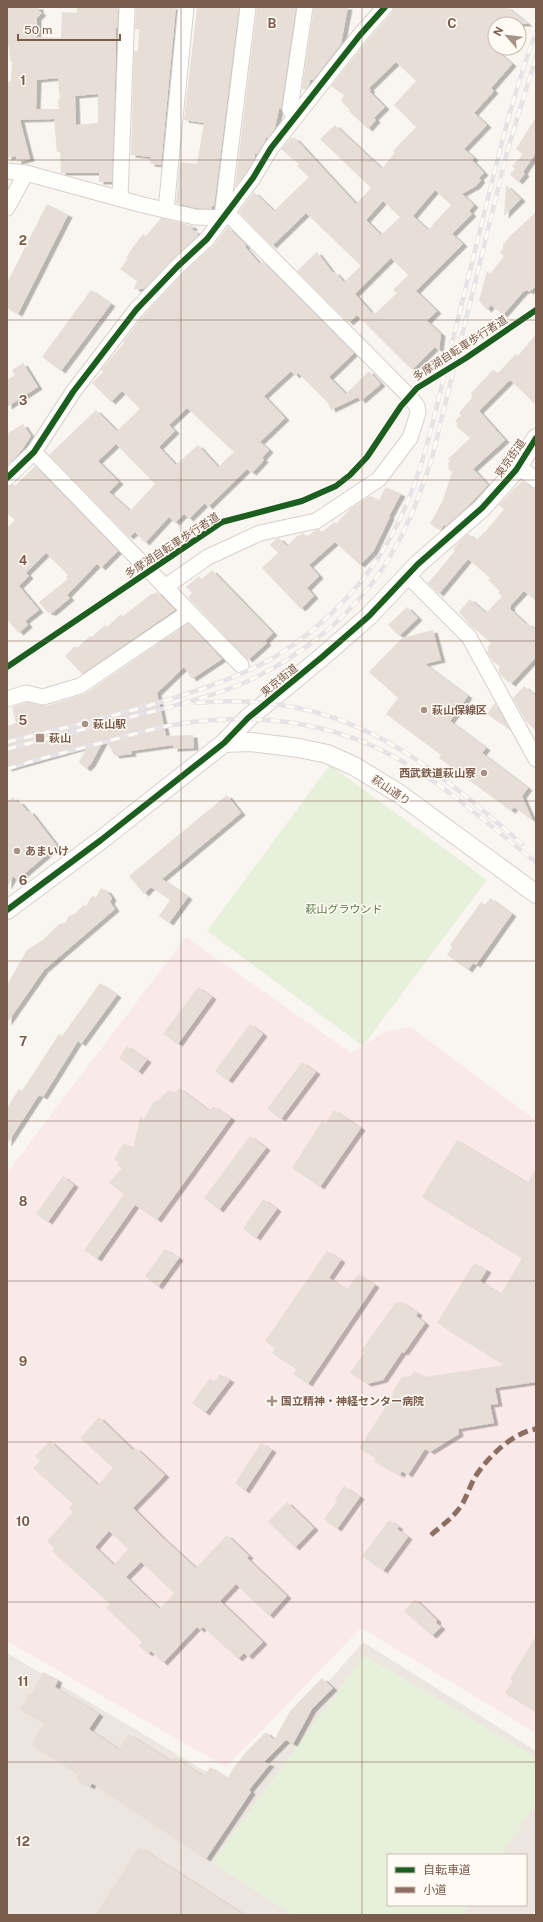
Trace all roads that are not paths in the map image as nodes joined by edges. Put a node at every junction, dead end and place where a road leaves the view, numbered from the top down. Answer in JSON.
{"nodes":[{"id":1,"x":127,"y":7,"type":"edge"},
{"id":2,"x":186,"y":7,"type":"edge"},
{"id":3,"x":248,"y":7,"type":"edge"},
{"id":4,"x":305,"y":7,"type":"edge"},
{"id":5,"x":385,"y":7,"type":"edge"},
{"id":6,"x":294,"y":118,"type":"junction"},
{"id":7,"x":7,"y":171,"type":"edge"},
{"id":8,"x":26,"y":173,"type":"junction"},
{"id":9,"x":120,"y":198,"type":"junction"},
{"id":10,"x":7,"y":208,"type":"edge"},
{"id":11,"x":166,"y":210,"type":"junction"},
{"id":12,"x":224,"y":215,"type":"junction"},
{"id":13,"x":536,"y":438,"type":"edge"},
{"id":14,"x":34,"y":452,"type":"junction"},
{"id":15,"x":518,"y":466,"type":"junction"},
{"id":16,"x":7,"y":478,"type":"edge"},
{"id":17,"x":536,"y":480,"type":"edge"},
{"id":18,"x":408,"y":576,"type":"junction"},
{"id":19,"x":165,"y":587,"type":"junction"},
{"id":20,"x":189,"y":612,"type":"junction"},
{"id":21,"x":241,"y":665,"type":"dead end"},
{"id":22,"x":7,"y":699,"type":"edge"},
{"id":23,"x":224,"y":743,"type":"junction"},
{"id":24,"x":533,"y":748,"type":"edge"},
{"id":25,"x":536,"y":894,"type":"edge"},
{"id":26,"x":7,"y":910,"type":"edge"}],
"edges":[{"from":1,"to":9,"type":"street"},
{"from":2,"to":11,"type":"street"},
{"from":3,"to":12,"type":"street"},
{"from":4,"to":6,"type":"street"},
{"from":5,"to":6,"type":"street"},
{"from":6,"to":12,"type":"street"},
{"from":7,"to":8,"type":"street"},
{"from":8,"to":9,"type":"street"},
{"from":8,"to":10,"type":"street"},
{"from":9,"to":11,"type":"street"},
{"from":11,"to":12,"type":"street"},
{"from":12,"to":14,"type":"street"},
{"from":12,"to":19,"type":"street"},
{"from":13,"to":15,"type":"street","name":"東京街道"},
{"from":14,"to":16,"type":"street"},
{"from":14,"to":19,"type":"street"},
{"from":15,"to":17,"type":"street"},
{"from":15,"to":18,"type":"street","name":"東京街道"},
{"from":18,"to":23,"type":"street","name":"東京街道"},
{"from":18,"to":24,"type":"street"},
{"from":19,"to":20,"type":"street"},
{"from":20,"to":21,"type":"street"},
{"from":20,"to":22,"type":"street"},
{"from":23,"to":25,"type":"street","name":"萩山通り"},
{"from":23,"to":26,"type":"street","name":"東京街道"}]}
